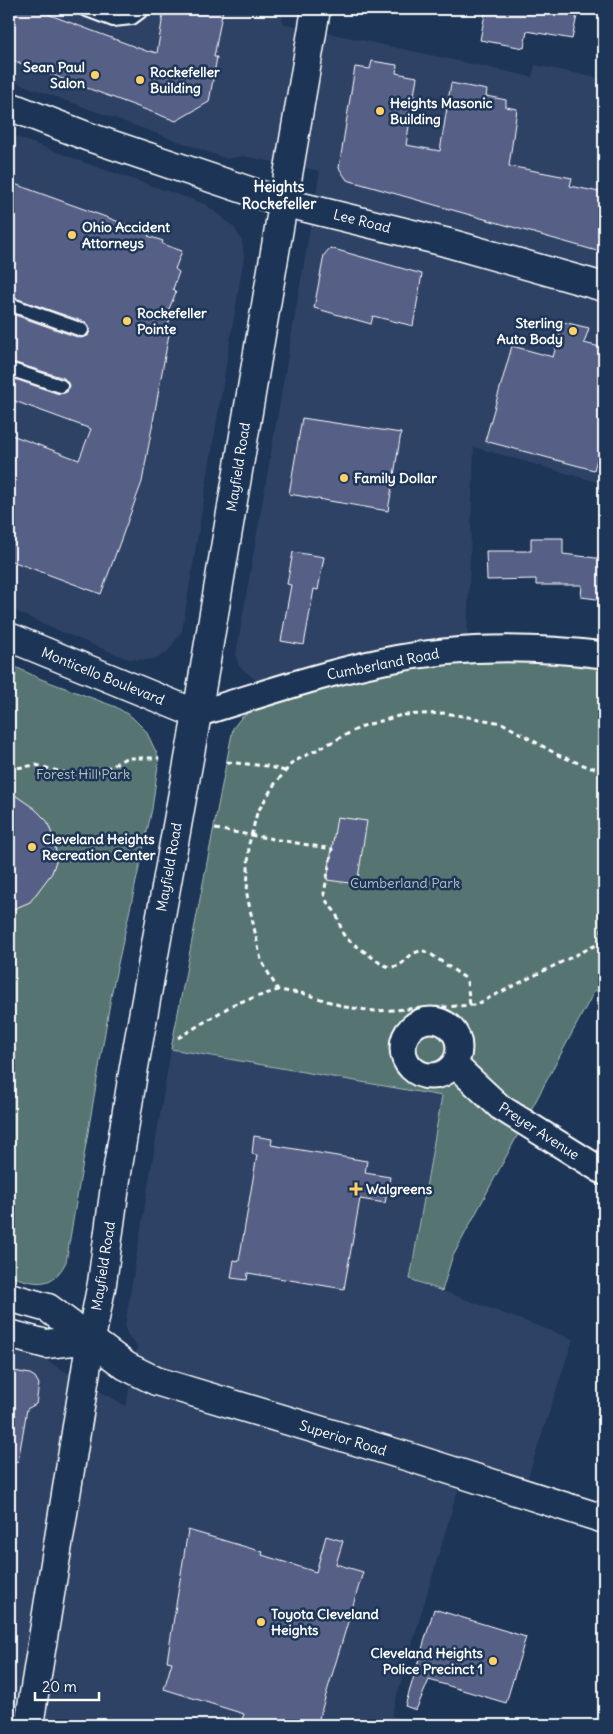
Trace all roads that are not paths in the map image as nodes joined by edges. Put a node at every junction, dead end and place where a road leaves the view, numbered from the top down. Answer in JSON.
{"nodes":[{"id":1,"x":84,"y":9,"type":"edge"},
{"id":2,"x":144,"y":9,"type":"edge"},
{"id":3,"x":316,"y":9,"type":"edge"},
{"id":4,"x":9,"y":106,"type":"edge"},
{"id":5,"x":282,"y":202,"type":"junction"},
{"id":6,"x":604,"y":287,"type":"edge"},
{"id":7,"x":9,"y":304,"type":"edge"},
{"id":8,"x":82,"y":330,"type":"dead end"},
{"id":9,"x":9,"y":369,"type":"edge"},
{"id":10,"x":61,"y":386,"type":"dead end"},
{"id":11,"x":9,"y":637,"type":"edge"},
{"id":12,"x":604,"y":656,"type":"edge"},
{"id":13,"x":198,"y":714,"type":"junction"},
{"id":14,"x":455,"y":1065,"type":"dead end"},
{"id":15,"x":604,"y":1172,"type":"edge"},
{"id":16,"x":9,"y":1297,"type":"edge"},
{"id":17,"x":9,"y":1334,"type":"edge"},
{"id":18,"x":91,"y":1339,"type":"junction"},
{"id":19,"x":604,"y":1519,"type":"edge"},
{"id":20,"x":29,"y":1725,"type":"edge"}],
"edges":[{"from":1,"to":2,"type":"lane"},
{"from":3,"to":5,"type":"main road","name":"Mayfield Road"},
{"from":4,"to":5,"type":"main road","name":"Lee Road"},
{"from":5,"to":6,"type":"main road","name":"Lee Road"},
{"from":5,"to":13,"type":"main road","name":"Mayfield Road"},
{"from":7,"to":8,"type":"lane"},
{"from":9,"to":10,"type":"lane"},
{"from":11,"to":13,"type":"main road","name":"Monticello Boulevard"},
{"from":12,"to":13,"type":"street","name":"Cumberland Road"},
{"from":13,"to":18,"type":"main road","name":"Mayfield Road"},
{"from":14,"to":15,"type":"street","name":"Preyer Avenue"},
{"from":16,"to":18,"type":"main road","name":"Superior Road"},
{"from":17,"to":18,"type":"main road"},
{"from":18,"to":19,"type":"main road","name":"Superior Road"},
{"from":18,"to":20,"type":"main road","name":"Mayfield Road"}]}
